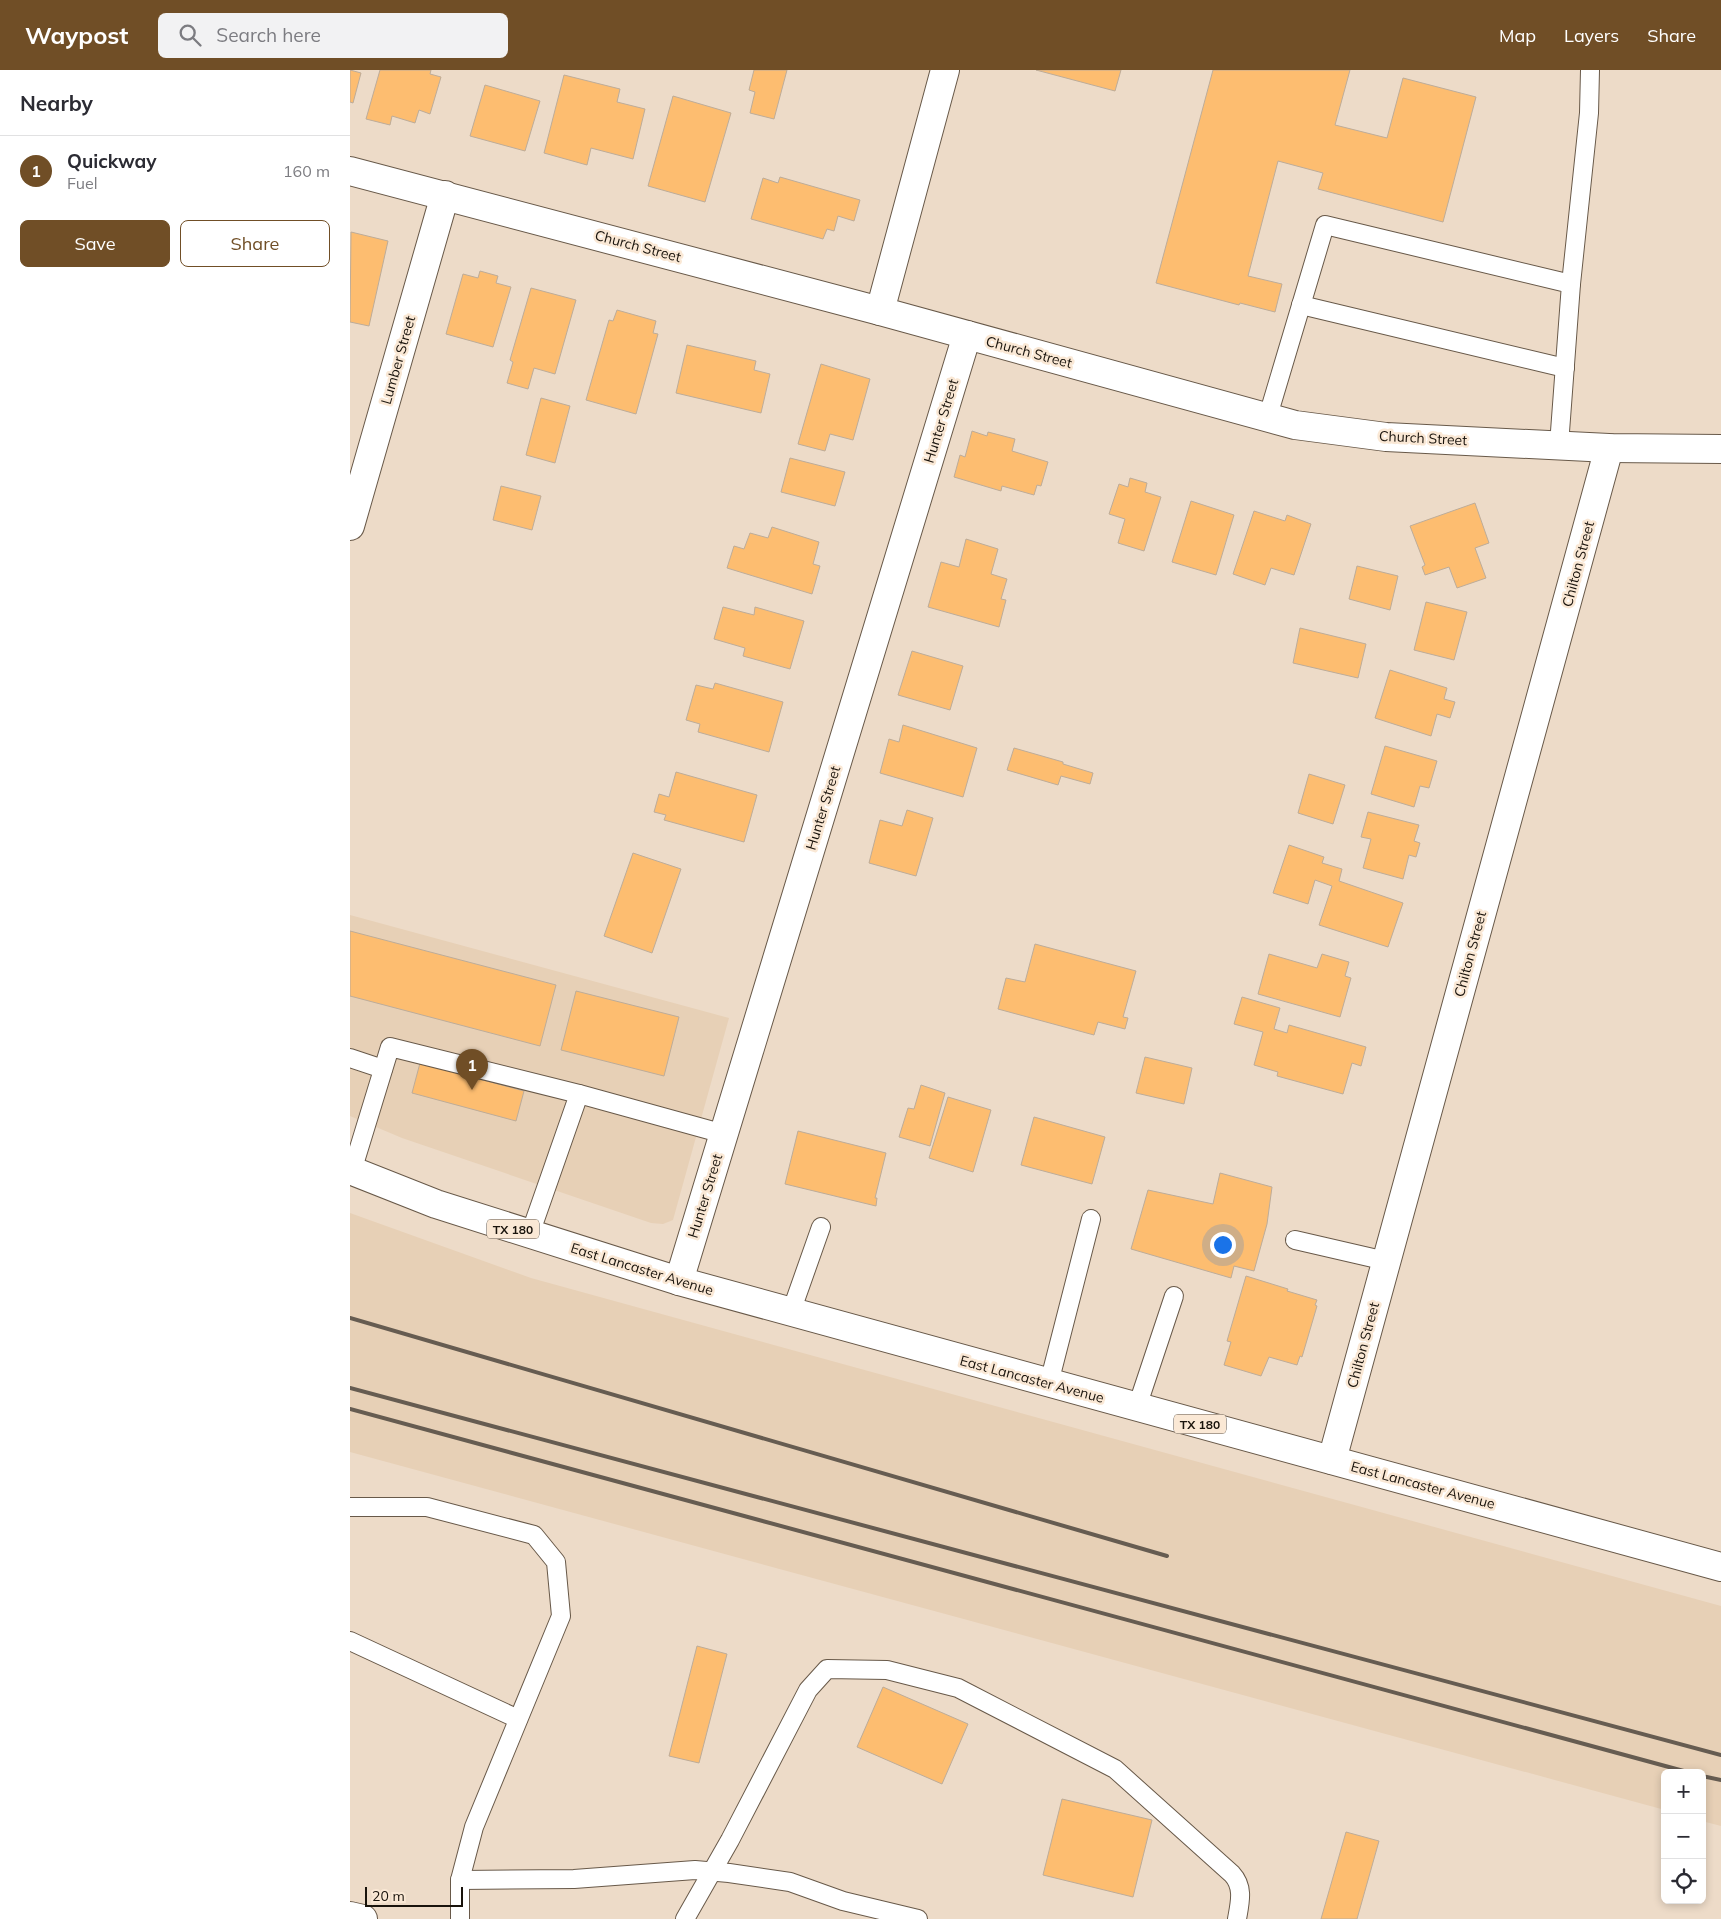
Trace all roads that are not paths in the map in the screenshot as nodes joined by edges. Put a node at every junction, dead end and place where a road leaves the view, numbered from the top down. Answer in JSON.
{"nodes":[{"id":1,"x":945,"y":70,"type":"edge"},
{"id":2,"x":1590,"y":70,"type":"edge"},
{"id":3,"x":350,"y":171,"type":"edge"},
{"id":4,"x":445,"y":195,"type":"junction"},
{"id":5,"x":1571,"y":284,"type":"junction"},
{"id":6,"x":1301,"y":305,"type":"junction"},
{"id":7,"x":880,"y":311,"type":"junction"},
{"id":8,"x":967,"y":335,"type":"junction"},
{"id":9,"x":1565,"y":368,"type":"junction"},
{"id":10,"x":1268,"y":416,"type":"junction"},
{"id":11,"x":1559,"y":445,"type":"junction"},
{"id":12,"x":1609,"y":448,"type":"junction"},
{"id":13,"x":1721,"y":449,"type":"edge"},
{"id":14,"x":350,"y":526,"type":"edge"},
{"id":15,"x":350,"y":1058,"type":"edge"},
{"id":16,"x":383,"y":1069,"type":"junction"},
{"id":17,"x":579,"y":1094,"type":"junction"},
{"id":18,"x":724,"y":1134,"type":"junction"},
{"id":19,"x":351,"y":1171,"type":"edge"},
{"id":20,"x":1091,"y":1219,"type":"dead end"},
{"id":21,"x":821,"y":1227,"type":"dead end"},
{"id":22,"x":530,"y":1234,"type":"junction"},
{"id":23,"x":1295,"y":1240,"type":"dead end"},
{"id":24,"x":1386,"y":1261,"type":"junction"},
{"id":25,"x":679,"y":1282,"type":"junction"},
{"id":26,"x":1174,"y":1296,"type":"dead end"},
{"id":27,"x":791,"y":1312,"type":"junction"},
{"id":28,"x":1049,"y":1383,"type":"junction"},
{"id":29,"x":1137,"y":1407,"type":"junction"},
{"id":30,"x":1332,"y":1460,"type":"junction"},
{"id":31,"x":350,"y":1507,"type":"edge"},
{"id":32,"x":1721,"y":1567,"type":"edge"},
{"id":33,"x":350,"y":1641,"type":"edge"},
{"id":34,"x":518,"y":1719,"type":"junction"},
{"id":35,"x":710,"y":1872,"type":"junction"},
{"id":36,"x":460,"y":1880,"type":"junction"},
{"id":37,"x":350,"y":1916,"type":"edge"},
{"id":38,"x":363,"y":1919,"type":"edge"},
{"id":39,"x":460,"y":1919,"type":"edge"},
{"id":40,"x":685,"y":1919,"type":"edge"},
{"id":41,"x":918,"y":1919,"type":"edge"},
{"id":42,"x":1237,"y":1919,"type":"edge"}],
"edges":[{"from":1,"to":7,"type":"street"},
{"from":2,"to":5,"type":"lane"},
{"from":3,"to":4,"type":"street","name":"Church Street"},
{"from":4,"to":7,"type":"street","name":"Church Street"},
{"from":4,"to":14,"type":"street","name":"Lumber Street"},
{"from":5,"to":6,"type":"lane"},
{"from":5,"to":9,"type":"lane"},
{"from":6,"to":9,"type":"lane"},
{"from":6,"to":10,"type":"lane"},
{"from":7,"to":8,"type":"street","name":"Church Street"},
{"from":8,"to":10,"type":"street","name":"Church Street"},
{"from":8,"to":18,"type":"street","name":"Hunter Street"},
{"from":9,"to":11,"type":"lane"},
{"from":10,"to":11,"type":"street","name":"Church Street"},
{"from":11,"to":12,"type":"street","name":"Church Street"},
{"from":12,"to":13,"type":"street","name":"Church Street"},
{"from":12,"to":24,"type":"street","name":"Chilton Street"},
{"from":15,"to":16,"type":"lane"},
{"from":16,"to":17,"type":"lane"},
{"from":16,"to":19,"type":"lane"},
{"from":17,"to":18,"type":"lane"},
{"from":17,"to":22,"type":"lane"},
{"from":18,"to":25,"type":"street","name":"Hunter Street"},
{"from":19,"to":22,"type":"street","name":"East Lancaster Avenue","number":"TX 180"},
{"from":20,"to":28,"type":"lane"},
{"from":21,"to":27,"type":"lane"},
{"from":22,"to":25,"type":"street","name":"East Lancaster Avenue","number":"TX 180"},
{"from":23,"to":24,"type":"lane"},
{"from":24,"to":30,"type":"street","name":"Chilton Street"},
{"from":25,"to":27,"type":"street","name":"East Lancaster Avenue","number":"TX 180"},
{"from":26,"to":29,"type":"lane"},
{"from":27,"to":28,"type":"street","name":"East Lancaster Avenue","number":"TX 180"},
{"from":28,"to":29,"type":"street","name":"East Lancaster Avenue","number":"TX 180"},
{"from":29,"to":30,"type":"street","name":"East Lancaster Avenue","number":"TX 180"},
{"from":30,"to":32,"type":"street","name":"East Lancaster Avenue","number":"TX 180"},
{"from":31,"to":34,"type":"lane"},
{"from":33,"to":34,"type":"lane"},
{"from":34,"to":36,"type":"lane"},
{"from":35,"to":36,"type":"lane"},
{"from":35,"to":40,"type":"lane"},
{"from":35,"to":41,"type":"lane"},
{"from":35,"to":42,"type":"lane"},
{"from":36,"to":39,"type":"lane"},
{"from":37,"to":38,"type":"street"}]}
